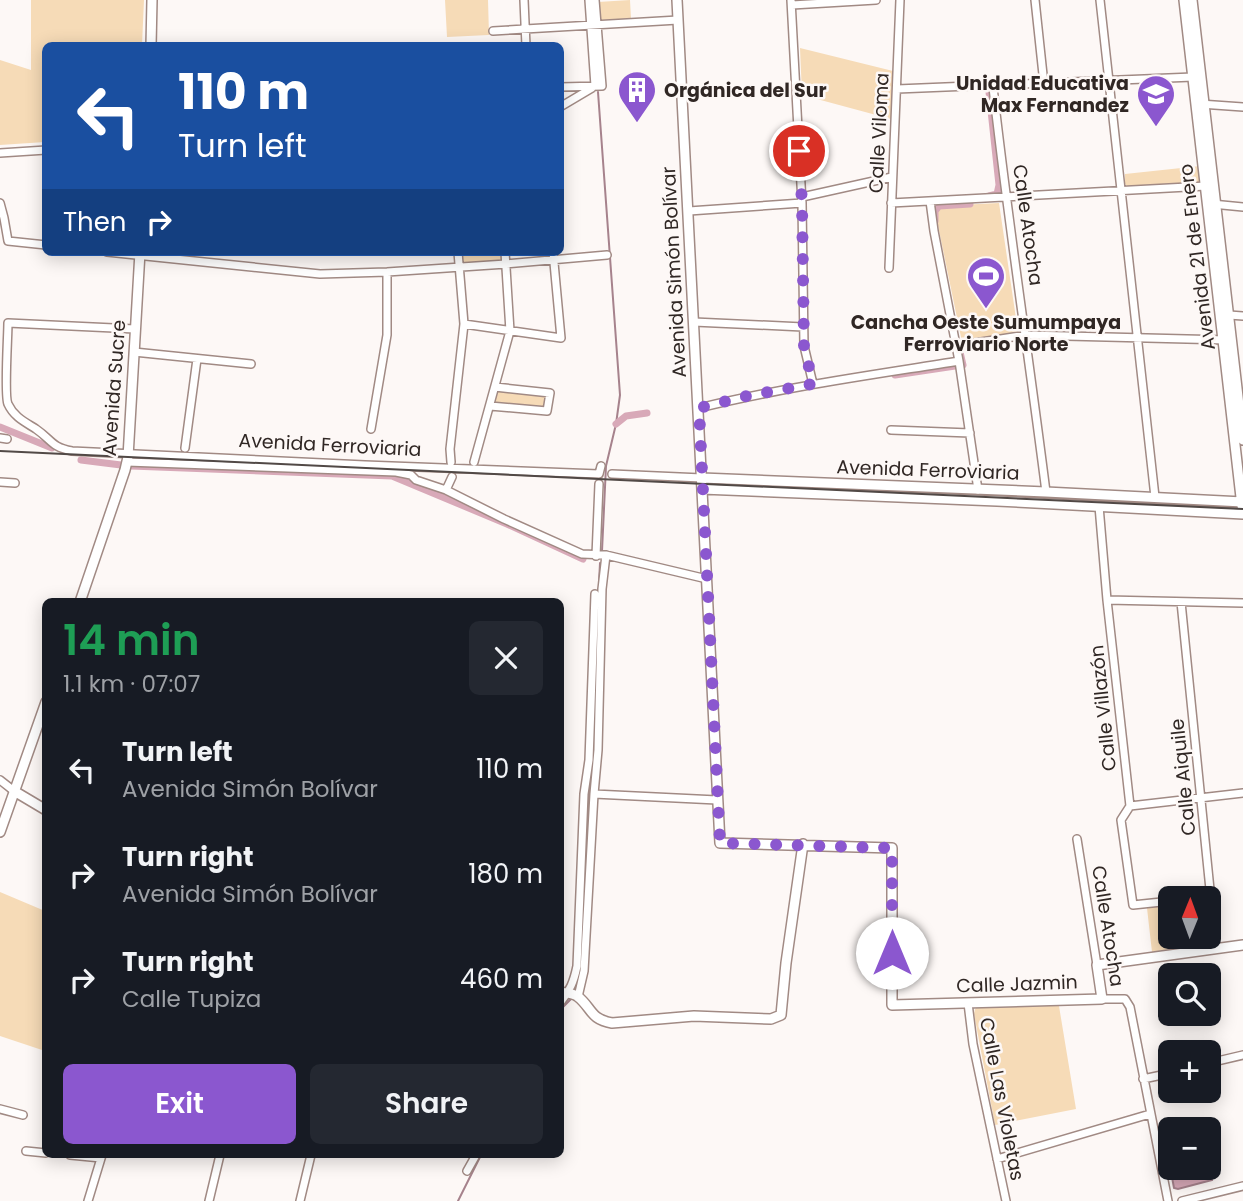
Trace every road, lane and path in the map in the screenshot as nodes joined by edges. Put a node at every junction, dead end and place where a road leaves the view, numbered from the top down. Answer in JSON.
{"nodes":[{"id":1,"x":152,"y":0,"type":"edge"},
{"id":2,"x":524,"y":0,"type":"edge"},
{"id":3,"x":589,"y":0,"type":"edge"},
{"id":4,"x":595,"y":0,"type":"edge"},
{"id":5,"x":677,"y":0,"type":"edge"},
{"id":6,"x":876,"y":0,"type":"edge"},
{"id":7,"x":900,"y":0,"type":"edge"},
{"id":8,"x":1035,"y":0,"type":"edge"},
{"id":9,"x":1100,"y":0,"type":"edge"},
{"id":10,"x":1184,"y":0,"type":"edge"},
{"id":11,"x":1192,"y":0,"type":"edge"},
{"id":12,"x":792,"y":2,"type":"edge"},
{"id":13,"x":678,"y":20,"type":"junction"},
{"id":14,"x":593,"y":26,"type":"junction"},
{"id":15,"x":525,"y":30,"type":"junction"},
{"id":16,"x":494,"y":31,"type":"dead end"},
{"id":17,"x":151,"y":42,"type":"edge"},
{"id":18,"x":526,"y":42,"type":"edge"},
{"id":19,"x":1193,"y":77,"type":"junction"},
{"id":20,"x":1110,"y":81,"type":"junction"},
{"id":21,"x":1044,"y":84,"type":"junction"},
{"id":22,"x":599,"y":86,"type":"junction"},
{"id":23,"x":993,"y":86,"type":"junction"},
{"id":24,"x":564,"y":87,"type":"edge"},
{"id":25,"x":897,"y":89,"type":"junction"},
{"id":26,"x":1200,"y":104,"type":"junction"},
{"id":27,"x":564,"y":105,"type":"edge"},
{"id":28,"x":1243,"y":107,"type":"edge"},
{"id":29,"x":42,"y":150,"type":"edge"},
{"id":30,"x":0,"y":153,"type":"edge"},
{"id":31,"x":892,"y":177,"type":"junction"},
{"id":32,"x":1206,"y":186,"type":"junction"},
{"id":33,"x":1121,"y":191,"type":"junction"},
{"id":34,"x":1005,"y":197,"type":"junction"},
{"id":35,"x":802,"y":200,"type":"junction"},
{"id":36,"x":930,"y":201,"type":"junction"},
{"id":37,"x":0,"y":203,"type":"edge"},
{"id":38,"x":891,"y":203,"type":"junction"},
{"id":39,"x":1212,"y":204,"type":"junction"},
{"id":40,"x":1243,"y":208,"type":"edge"},
{"id":41,"x":689,"y":211,"type":"junction"},
{"id":42,"x":2,"y":217,"type":"edge"},
{"id":43,"x":42,"y":245,"type":"edge"},
{"id":44,"x":607,"y":254,"type":"dead end"},
{"id":45,"x":140,"y":256,"type":"edge"},
{"id":46,"x":158,"y":256,"type":"edge"},
{"id":47,"x":459,"y":256,"type":"edge"},
{"id":48,"x":505,"y":256,"type":"edge"},
{"id":49,"x":554,"y":256,"type":"edge"},
{"id":50,"x":564,"y":256,"type":"edge"},
{"id":51,"x":506,"y":264,"type":"junction"},
{"id":52,"x":460,"y":267,"type":"junction"},
{"id":53,"x":889,"y":268,"type":"dead end"},
{"id":54,"x":387,"y":272,"type":"junction"},
{"id":55,"x":1229,"y":314,"type":"junction"},
{"id":56,"x":1243,"y":316,"type":"edge"},
{"id":57,"x":694,"y":322,"type":"junction"},
{"id":58,"x":464,"y":324,"type":"junction"},
{"id":59,"x":803,"y":327,"type":"junction"},
{"id":60,"x":135,"y":329,"type":"junction"},
{"id":61,"x":510,"y":331,"type":"junction"},
{"id":62,"x":1026,"y":335,"type":"junction"},
{"id":63,"x":1138,"y":338,"type":"junction"},
{"id":64,"x":1228,"y":340,"type":"junction"},
{"id":65,"x":955,"y":346,"type":"junction"},
{"id":66,"x":134,"y":352,"type":"junction"},
{"id":67,"x":197,"y":359,"type":"junction"},
{"id":68,"x":959,"y":361,"type":"junction"},
{"id":69,"x":251,"y":365,"type":"dead end"},
{"id":70,"x":1239,"y":367,"type":"edge"},
{"id":71,"x":813,"y":384,"type":"junction"},
{"id":72,"x":495,"y":387,"type":"junction"},
{"id":73,"x":490,"y":406,"type":"junction"},
{"id":74,"x":699,"y":408,"type":"junction"},
{"id":75,"x":371,"y":429,"type":"dead end"},
{"id":76,"x":891,"y":430,"type":"dead end"},
{"id":77,"x":970,"y":433,"type":"junction"},
{"id":78,"x":1243,"y":440,"type":"edge"},
{"id":79,"x":185,"y":448,"type":"dead end"},
{"id":80,"x":128,"y":457,"type":"junction"},
{"id":81,"x":451,"y":462,"type":"dead end"},
{"id":82,"x":474,"y":462,"type":"dead end"},
{"id":83,"x":601,"y":466,"type":"dead end"},
{"id":84,"x":612,"y":474,"type":"dead end"},
{"id":85,"x":452,"y":477,"type":"dead end"},
{"id":86,"x":702,"y":478,"type":"junction"},
{"id":87,"x":0,"y":482,"type":"edge"},
{"id":88,"x":15,"y":483,"type":"dead end"},
{"id":89,"x":599,"y":484,"type":"dead end"},
{"id":90,"x":702,"y":489,"type":"junction"},
{"id":91,"x":446,"y":490,"type":"junction"},
{"id":92,"x":978,"y":490,"type":"junction"},
{"id":93,"x":1046,"y":492,"type":"junction"},
{"id":94,"x":1155,"y":497,"type":"junction"},
{"id":95,"x":1243,"y":502,"type":"edge"},
{"id":96,"x":1099,"y":506,"type":"junction"},
{"id":97,"x":1243,"y":512,"type":"edge"},
{"id":98,"x":606,"y":555,"type":"junction"},
{"id":99,"x":596,"y":556,"type":"junction"},
{"id":100,"x":707,"y":579,"type":"junction"},
{"id":101,"x":595,"y":594,"type":"dead end"},
{"id":102,"x":81,"y":598,"type":"edge"},
{"id":103,"x":1107,"y":600,"type":"junction"},
{"id":104,"x":1181,"y":602,"type":"junction"},
{"id":105,"x":1243,"y":603,"type":"edge"},
{"id":106,"x":42,"y":713,"type":"edge"},
{"id":107,"x":0,"y":780,"type":"edge"},
{"id":108,"x":15,"y":791,"type":"junction"},
{"id":109,"x":1243,"y":793,"type":"edge"},
{"id":110,"x":594,"y":794,"type":"junction"},
{"id":111,"x":1202,"y":797,"type":"junction"},
{"id":112,"x":717,"y":800,"type":"junction"},
{"id":113,"x":1130,"y":806,"type":"junction"},
{"id":114,"x":42,"y":808,"type":"edge"},
{"id":115,"x":0,"y":832,"type":"edge"},
{"id":116,"x":1077,"y":839,"type":"dead end"},
{"id":117,"x":803,"y":845,"type":"junction"},
{"id":118,"x":1210,"y":886,"type":"edge"},
{"id":119,"x":1158,"y":902,"type":"edge"},
{"id":120,"x":1243,"y":945,"type":"edge"},
{"id":121,"x":1221,"y":948,"type":"edge"},
{"id":122,"x":1216,"y":949,"type":"edge"},
{"id":123,"x":1097,"y":965,"type":"junction"},
{"id":124,"x":571,"y":995,"type":"edge"},
{"id":125,"x":1102,"y":999,"type":"junction"},
{"id":126,"x":968,"y":1003,"type":"junction"},
{"id":127,"x":892,"y":1006,"type":"joint"},
{"id":128,"x":1243,"y":1055,"type":"edge"},
{"id":129,"x":1221,"y":1060,"type":"edge"},
{"id":130,"x":1158,"y":1076,"type":"edge"},
{"id":131,"x":1143,"y":1079,"type":"junction"},
{"id":132,"x":0,"y":1109,"type":"edge"},
{"id":133,"x":1150,"y":1114,"type":"junction"},
{"id":134,"x":23,"y":1115,"type":"dead end"},
{"id":135,"x":26,"y":1151,"type":"dead end"},
{"id":136,"x":42,"y":1153,"type":"edge"},
{"id":137,"x":100,"y":1158,"type":"edge"},
{"id":138,"x":219,"y":1158,"type":"edge"},
{"id":139,"x":310,"y":1158,"type":"edge"},
{"id":140,"x":474,"y":1158,"type":"edge"},
{"id":141,"x":997,"y":1159,"type":"junction"},
{"id":142,"x":467,"y":1171,"type":"dead end"},
{"id":143,"x":1243,"y":1186,"type":"edge"},
{"id":144,"x":88,"y":1201,"type":"edge"},
{"id":145,"x":209,"y":1201,"type":"edge"},
{"id":146,"x":300,"y":1201,"type":"edge"},
{"id":147,"x":1006,"y":1201,"type":"edge"},
{"id":148,"x":1168,"y":1201,"type":"edge"},
{"id":149,"x":1182,"y":1201,"type":"edge"}],
"edges":[{"from":1,"to":17,"type":"street"},
{"from":2,"to":15,"type":"street"},
{"from":3,"to":14,"type":"street"},
{"from":4,"to":14,"type":"street"},
{"from":5,"to":13,"type":"street","name":"Avenida Simón Bolívar"},
{"from":6,"to":12,"type":"street"},
{"from":7,"to":25,"type":"street","name":"Calle Viloma"},
{"from":8,"to":21,"type":"street"},
{"from":9,"to":20,"type":"street"},
{"from":10,"to":19,"type":"street","name":"Avenida 21 de Enero"},
{"from":11,"to":26,"type":"street","name":"Avenida 21 de Enero"},
{"from":12,"to":35,"type":"street"},
{"from":13,"to":14,"type":"street"},
{"from":13,"to":41,"type":"street","name":"Avenida Simón Bolívar"},
{"from":14,"to":15,"type":"street"},
{"from":14,"to":22,"type":"street"},
{"from":15,"to":16,"type":"street"},
{"from":15,"to":18,"type":"street"},
{"from":19,"to":20,"type":"street"},
{"from":19,"to":26,"type":"street","name":"Avenida 21 de Enero"},
{"from":20,"to":21,"type":"street"},
{"from":20,"to":33,"type":"street"},
{"from":21,"to":23,"type":"street"},
{"from":22,"to":24,"type":"street"},
{"from":22,"to":27,"type":"street"},
{"from":23,"to":25,"type":"street"},
{"from":23,"to":34,"type":"street","name":"Calle Atocha"},
{"from":25,"to":31,"type":"street","name":"Calle Viloma"},
{"from":26,"to":28,"type":"street"},
{"from":26,"to":32,"type":"street","name":"Avenida 21 de Enero"},
{"from":26,"to":39,"type":"street","name":"Avenida 21 de Enero"},
{"from":29,"to":30,"type":"street"},
{"from":31,"to":35,"type":"street"},
{"from":31,"to":38,"type":"street","name":"Calle Viloma"},
{"from":32,"to":33,"type":"street"},
{"from":32,"to":39,"type":"street","name":"Avenida 21 de Enero"},
{"from":33,"to":34,"type":"street"},
{"from":33,"to":63,"type":"street"},
{"from":34,"to":36,"type":"street"},
{"from":34,"to":62,"type":"street","name":"Calle Atocha"},
{"from":35,"to":41,"type":"street"},
{"from":35,"to":59,"type":"street"},
{"from":36,"to":38,"type":"street"},
{"from":36,"to":65,"type":"street"},
{"from":37,"to":42,"type":"street"},
{"from":38,"to":53,"type":"street","name":"Calle Viloma"},
{"from":39,"to":40,"type":"street"},
{"from":39,"to":55,"type":"street","name":"Avenida 21 de Enero"},
{"from":39,"to":64,"type":"street","name":"Avenida 21 de Enero"},
{"from":41,"to":57,"type":"street","name":"Avenida Simón Bolívar"},
{"from":42,"to":43,"type":"street"},
{"from":44,"to":50,"type":"street"},
{"from":45,"to":60,"type":"street","name":"Avenida Sucre"},
{"from":46,"to":54,"type":"street"},
{"from":47,"to":52,"type":"street"},
{"from":48,"to":51,"type":"street"},
{"from":49,"to":51,"type":"street"},
{"from":49,"to":61,"type":"street"},
{"from":51,"to":52,"type":"street"},
{"from":51,"to":61,"type":"street"},
{"from":52,"to":54,"type":"street"},
{"from":52,"to":58,"type":"street"},
{"from":54,"to":75,"type":"street"},
{"from":55,"to":56,"type":"street"},
{"from":55,"to":64,"type":"street","name":"Avenida 21 de Enero"},
{"from":57,"to":59,"type":"street"},
{"from":57,"to":74,"type":"street","name":"Avenida Simón Bolívar"},
{"from":58,"to":61,"type":"street"},
{"from":58,"to":81,"type":"street"},
{"from":59,"to":71,"type":"street"},
{"from":60,"to":66,"type":"street","name":"Avenida Sucre"},
{"from":60,"to":80,"type":"street","name":"Avenida Ferroviaria"},
{"from":61,"to":72,"type":"street"},
{"from":62,"to":63,"type":"street"},
{"from":62,"to":65,"type":"street"},
{"from":62,"to":93,"type":"street","name":"Calle Atocha"},
{"from":63,"to":64,"type":"street"},
{"from":63,"to":94,"type":"street"},
{"from":64,"to":70,"type":"street","name":"Avenida 21 de Enero"},
{"from":64,"to":95,"type":"street","name":"Avenida 21 de Enero"},
{"from":65,"to":68,"type":"street"},
{"from":66,"to":67,"type":"street"},
{"from":66,"to":80,"type":"street","name":"Avenida Sucre"},
{"from":67,"to":69,"type":"street"},
{"from":67,"to":79,"type":"street"},
{"from":68,"to":71,"type":"street"},
{"from":68,"to":77,"type":"street"},
{"from":70,"to":78,"type":"street","name":"Avenida 21 de Enero"},
{"from":71,"to":74,"type":"street"},
{"from":72,"to":73,"type":"street"},
{"from":72,"to":73,"type":"street"},
{"from":73,"to":82,"type":"street"},
{"from":74,"to":86,"type":"street","name":"Avenida Simón Bolívar"},
{"from":76,"to":77,"type":"street"},
{"from":77,"to":92,"type":"street"},
{"from":80,"to":83,"type":"street","name":"Avenida Ferroviaria"},
{"from":80,"to":91,"type":"street","name":"Avenida Ferroviaria"},
{"from":80,"to":102,"type":"street","name":"Avenida Sucre"},
{"from":84,"to":86,"type":"street","name":"Avenida Ferroviaria"},
{"from":85,"to":91,"type":"street"},
{"from":86,"to":90,"type":"street","name":"Avenida Simón Bolívar"},
{"from":86,"to":92,"type":"street","name":"Avenida Ferroviaria"},
{"from":87,"to":88,"type":"street"},
{"from":89,"to":99,"type":"street"},
{"from":90,"to":96,"type":"street","name":"Avenida Ferroviaria"},
{"from":90,"to":100,"type":"street","name":"Avenida Simón Bolívar"},
{"from":91,"to":99,"type":"street","name":"Avenida Ferroviaria"},
{"from":92,"to":93,"type":"street","name":"Avenida Ferroviaria"},
{"from":93,"to":94,"type":"street","name":"Avenida Ferroviaria"},
{"from":94,"to":95,"type":"street","name":"Avenida Ferroviaria"},
{"from":95,"to":97,"type":"street","name":"Avenida 21 de Enero"},
{"from":96,"to":97,"type":"street","name":"Avenida Ferroviaria"},
{"from":96,"to":103,"type":"street","name":"Calle Villazón"},
{"from":98,"to":99,"type":"street"},
{"from":98,"to":100,"type":"street"},
{"from":98,"to":110,"type":"street"},
{"from":100,"to":112,"type":"street","name":"Avenida Simón Bolívar"},
{"from":101,"to":124,"type":"street"},
{"from":103,"to":104,"type":"street"},
{"from":103,"to":113,"type":"street","name":"Calle Villazón"},
{"from":104,"to":105,"type":"street"},
{"from":104,"to":111,"type":"street","name":"Calle Aiquile"},
{"from":106,"to":108,"type":"street"},
{"from":107,"to":108,"type":"street"},
{"from":108,"to":114,"type":"street"},
{"from":108,"to":115,"type":"street"},
{"from":109,"to":111,"type":"street"},
{"from":110,"to":112,"type":"street"},
{"from":110,"to":124,"type":"street"},
{"from":111,"to":113,"type":"street"},
{"from":111,"to":118,"type":"street","name":"Calle Aiquile"},
{"from":112,"to":117,"type":"street","name":"Avenida Simón Bolívar"},
{"from":113,"to":119,"type":"street","name":"Calle Villazón"},
{"from":116,"to":123,"type":"street","name":"Calle Atocha"},
{"from":117,"to":124,"type":"street"},
{"from":117,"to":127,"type":"street","name":"Avenida Simón Bolívar"},
{"from":120,"to":121,"type":"street"},
{"from":122,"to":123,"type":"street"},
{"from":123,"to":125,"type":"street","name":"Calle Atocha"},
{"from":125,"to":126,"type":"street","name":"Calle Jazmin"},
{"from":125,"to":131,"type":"street","name":"Calle Atocha"},
{"from":126,"to":127,"type":"street","name":"Calle Jazmin"},
{"from":126,"to":141,"type":"street","name":"Calle Las Violetas"},
{"from":128,"to":129,"type":"street"},
{"from":130,"to":131,"type":"street"},
{"from":131,"to":133,"type":"street","name":"Calle Atocha"},
{"from":132,"to":134,"type":"street"},
{"from":133,"to":141,"type":"street"},
{"from":133,"to":148,"type":"street","name":"Calle Atocha"},
{"from":135,"to":136,"type":"street"},
{"from":137,"to":144,"type":"street"},
{"from":138,"to":145,"type":"street"},
{"from":139,"to":146,"type":"street"},
{"from":140,"to":142,"type":"street"},
{"from":141,"to":147,"type":"street","name":"Calle Las Violetas"},
{"from":143,"to":149,"type":"street"}]}
